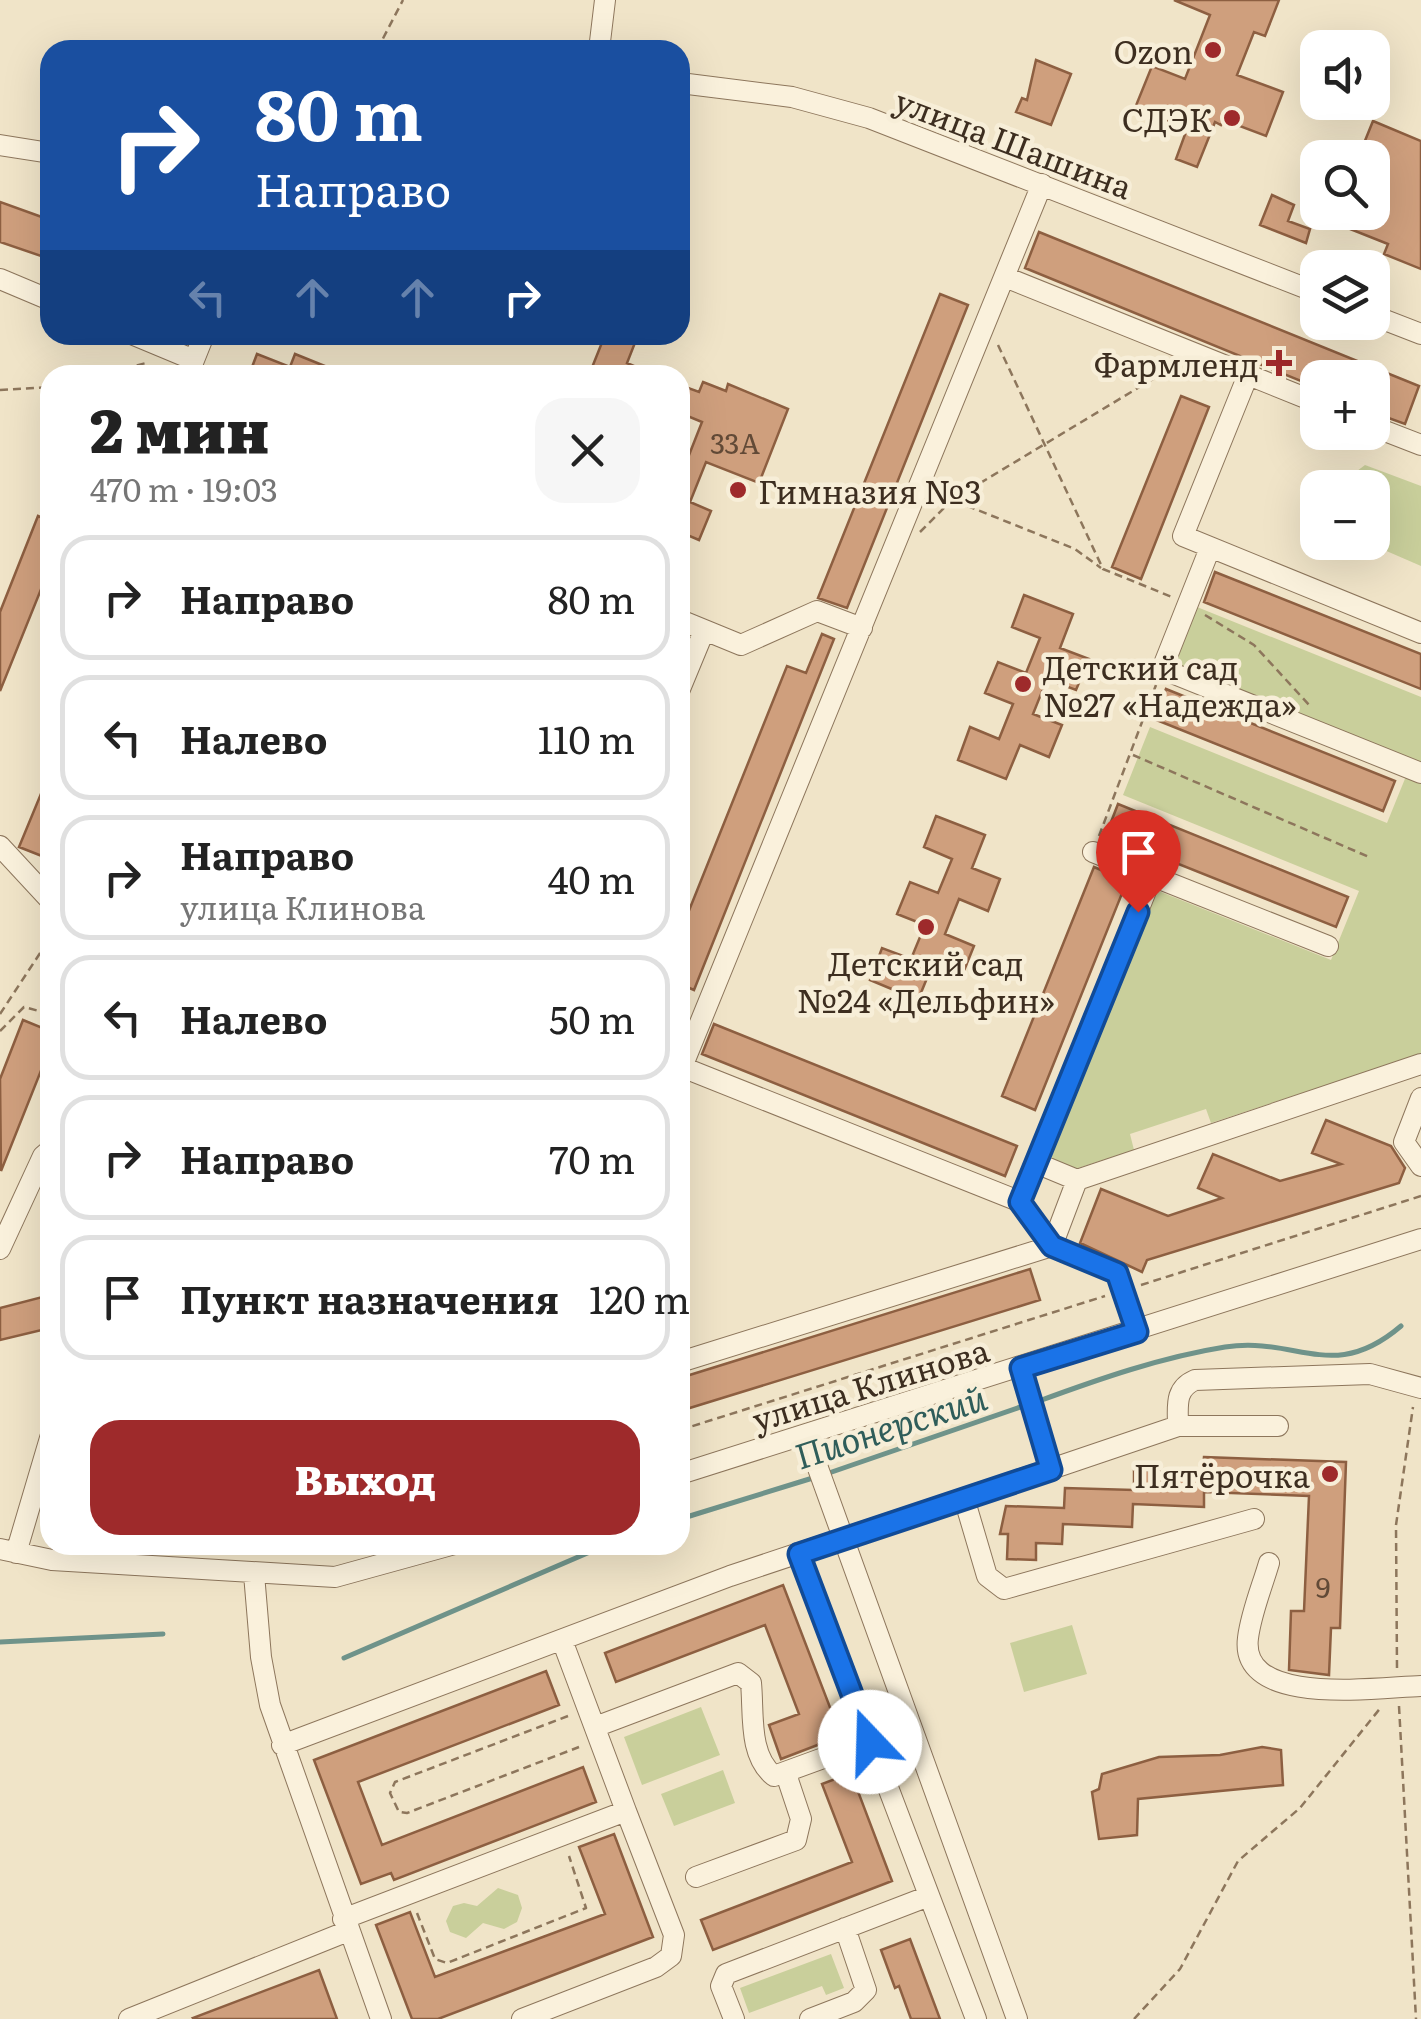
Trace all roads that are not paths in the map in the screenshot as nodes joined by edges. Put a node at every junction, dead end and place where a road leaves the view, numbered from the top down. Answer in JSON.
{"nodes":[{"id":1,"x":606,"y":0,"type":"edge"},
{"id":2,"x":600,"y":40,"type":"edge"},
{"id":3,"x":690,"y":84,"type":"edge"},
{"id":4,"x":0,"y":144,"type":"edge"},
{"id":5,"x":40,"y":151,"type":"edge"},
{"id":6,"x":1042,"y":184,"type":"junction"},
{"id":7,"x":1005,"y":277,"type":"junction"},
{"id":8,"x":0,"y":279,"type":"edge"},
{"id":9,"x":1300,"y":286,"type":"edge"},
{"id":10,"x":40,"y":296,"type":"edge"},
{"id":11,"x":1390,"y":322,"type":"edge"},
{"id":12,"x":1421,"y":334,"type":"edge"},
{"id":13,"x":157,"y":345,"type":"edge"},
{"id":14,"x":188,"y":365,"type":"edge"},
{"id":15,"x":1248,"y":375,"type":"junction"},
{"id":16,"x":1300,"y":397,"type":"edge"},
{"id":17,"x":1390,"y":433,"type":"edge"},
{"id":18,"x":1421,"y":445,"type":"edge"},
{"id":19,"x":1210,"y":548,"type":"junction"},
{"id":20,"x":690,"y":625,"type":"edge"},
{"id":21,"x":862,"y":628,"type":"junction"},
{"id":22,"x":704,"y":631,"type":"junction"},
{"id":23,"x":1421,"y":632,"type":"edge"},
{"id":24,"x":690,"y":665,"type":"edge"},
{"id":25,"x":1421,"y":773,"type":"edge"},
{"id":26,"x":0,"y":846,"type":"edge"},
{"id":27,"x":1093,"y":852,"type":"road end"},
{"id":28,"x":1152,"y":876,"type":"junction"},
{"id":29,"x":40,"y":889,"type":"edge"},
{"id":30,"x":1328,"y":946,"type":"dead end"},
{"id":31,"x":690,"y":1048,"type":"edge"},
{"id":32,"x":1421,"y":1064,"type":"edge"},
{"id":33,"x":690,"y":1074,"type":"edge"},
{"id":34,"x":1421,"y":1098,"type":"edge"},
{"id":35,"x":1036,"y":1163,"type":"junction"},
{"id":36,"x":40,"y":1166,"type":"edge"},
{"id":37,"x":1421,"y":1166,"type":"edge"},
{"id":38,"x":1077,"y":1180,"type":"junction"},
{"id":39,"x":1020,"y":1202,"type":"junction"},
{"id":40,"x":1421,"y":1238,"type":"edge"},
{"id":41,"x":1052,"y":1246,"type":"junction"},
{"id":42,"x":0,"y":1249,"type":"edge"},
{"id":43,"x":1137,"y":1332,"type":"junction"},
{"id":44,"x":690,"y":1359,"type":"edge"},
{"id":45,"x":1021,"y":1368,"type":"junction"},
{"id":46,"x":1421,"y":1388,"type":"edge"},
{"id":47,"x":1178,"y":1426,"type":"junction"},
{"id":48,"x":1278,"y":1426,"type":"dead end"},
{"id":49,"x":806,"y":1435,"type":"junction"},
{"id":50,"x":40,"y":1465,"type":"edge"},
{"id":51,"x":1051,"y":1470,"type":"junction"},
{"id":52,"x":690,"y":1471,"type":"edge"},
{"id":53,"x":964,"y":1498,"type":"junction"},
{"id":54,"x":1254,"y":1519,"type":"dead end"},
{"id":55,"x":843,"y":1538,"type":"junction"},
{"id":56,"x":8,"y":1551,"type":"edge"},
{"id":57,"x":799,"y":1554,"type":"junction"},
{"id":58,"x":415,"y":1555,"type":"edge"},
{"id":59,"x":1269,"y":1562,"type":"dead end"},
{"id":60,"x":254,"y":1574,"type":"junction"},
{"id":61,"x":562,"y":1640,"type":"junction"},
{"id":62,"x":1421,"y":1686,"type":"edge"},
{"id":63,"x":594,"y":1725,"type":"junction"},
{"id":64,"x":870,"y":1742,"type":"junction"},
{"id":65,"x":282,"y":1745,"type":"junction"},
{"id":66,"x":786,"y":1774,"type":"junction"},
{"id":67,"x":626,"y":1811,"type":"junction"},
{"id":68,"x":696,"y":1876,"type":"dead end"},
{"id":69,"x":929,"y":1896,"type":"junction"},
{"id":70,"x":346,"y":1925,"type":"junction"},
{"id":71,"x":845,"y":1928,"type":"junction"},
{"id":72,"x":129,"y":2019,"type":"edge"},
{"id":73,"x":381,"y":2019,"type":"edge"},
{"id":74,"x":522,"y":2019,"type":"edge"},
{"id":75,"x":734,"y":2019,"type":"edge"},
{"id":76,"x":810,"y":2019,"type":"edge"},
{"id":77,"x":976,"y":2019,"type":"edge"},
{"id":78,"x":1017,"y":2019,"type":"edge"}],
"edges":[{"from":1,"to":2,"type":"street"},
{"from":3,"to":6,"type":"street","name":"улица Шашина"},
{"from":4,"to":5,"type":"street"},
{"from":6,"to":7,"type":"street"},
{"from":6,"to":9,"type":"street","name":"улица Шашина"},
{"from":7,"to":15,"type":"street"},
{"from":7,"to":21,"type":"street"},
{"from":8,"to":10,"type":"street"},
{"from":11,"to":12,"type":"street"},
{"from":13,"to":14,"type":"street"},
{"from":15,"to":16,"type":"street"},
{"from":15,"to":19,"type":"street"},
{"from":17,"to":18,"type":"street"},
{"from":19,"to":23,"type":"street"},
{"from":19,"to":25,"type":"street"},
{"from":20,"to":22,"type":"street"},
{"from":21,"to":22,"type":"street"},
{"from":21,"to":31,"type":"street"},
{"from":22,"to":24,"type":"street"},
{"from":26,"to":29,"type":"street"},
{"from":27,"to":28,"type":"street"},
{"from":28,"to":30,"type":"street"},
{"from":28,"to":35,"type":"street"},
{"from":32,"to":38,"type":"street"},
{"from":33,"to":39,"type":"street"},
{"from":34,"to":37,"type":"street"},
{"from":35,"to":38,"type":"street"},
{"from":35,"to":39,"type":"street"},
{"from":36,"to":42,"type":"street"},
{"from":38,"to":41,"type":"street"},
{"from":39,"to":41,"type":"street"},
{"from":40,"to":43,"type":"street","name":"улица Клинова"},
{"from":41,"to":43,"type":"street"},
{"from":41,"to":44,"type":"street"},
{"from":43,"to":45,"type":"street","name":"улица Клинова"},
{"from":45,"to":49,"type":"street","name":"улица Клинова"},
{"from":45,"to":51,"type":"street"},
{"from":46,"to":47,"type":"street"},
{"from":47,"to":48,"type":"street"},
{"from":47,"to":51,"type":"street"},
{"from":49,"to":52,"type":"street","name":"улица Клинова"},
{"from":49,"to":55,"type":"street"},
{"from":50,"to":56,"type":"street"},
{"from":51,"to":53,"type":"street"},
{"from":53,"to":54,"type":"street"},
{"from":53,"to":55,"type":"street"},
{"from":55,"to":57,"type":"street"},
{"from":55,"to":78,"type":"street"},
{"from":56,"to":60,"type":"street"},
{"from":57,"to":61,"type":"street"},
{"from":57,"to":64,"type":"street"},
{"from":58,"to":60,"type":"street"},
{"from":59,"to":62,"type":"street"},
{"from":60,"to":65,"type":"street"},
{"from":61,"to":63,"type":"street"},
{"from":61,"to":65,"type":"street"},
{"from":63,"to":66,"type":"street"},
{"from":63,"to":67,"type":"street"},
{"from":64,"to":66,"type":"street"},
{"from":64,"to":69,"type":"street"},
{"from":65,"to":70,"type":"street"},
{"from":66,"to":68,"type":"street"},
{"from":67,"to":70,"type":"street"},
{"from":67,"to":74,"type":"street"},
{"from":69,"to":71,"type":"street"},
{"from":69,"to":77,"type":"street"},
{"from":70,"to":72,"type":"street"},
{"from":70,"to":73,"type":"street"},
{"from":71,"to":75,"type":"street"},
{"from":71,"to":76,"type":"street"}]}
